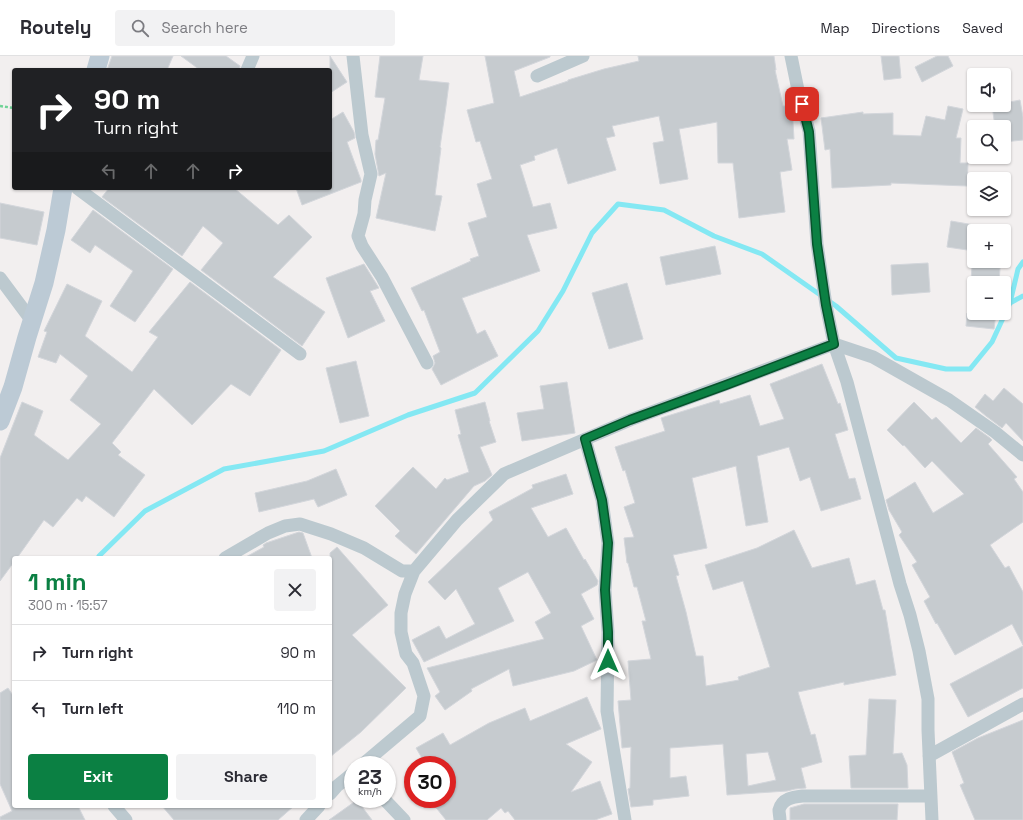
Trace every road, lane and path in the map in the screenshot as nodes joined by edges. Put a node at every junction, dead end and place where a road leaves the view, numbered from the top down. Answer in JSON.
{"nodes":[{"id":1,"x":100,"y":56,"type":"edge"},
{"id":2,"x":253,"y":56,"type":"edge"},
{"id":3,"x":353,"y":56,"type":"edge"},
{"id":4,"x":583,"y":56,"type":"edge"},
{"id":5,"x":791,"y":56,"type":"edge"},
{"id":6,"x":97,"y":68,"type":"edge"},
{"id":7,"x":248,"y":68,"type":"edge"},
{"id":8,"x":537,"y":76,"type":"dead end"},
{"id":9,"x":0,"y":106,"type":"edge"},
{"id":10,"x":12,"y":108,"type":"edge"},
{"id":11,"x":64,"y":190,"type":"edge"},
{"id":12,"x":80,"y":190,"type":"edge"},
{"id":13,"x":0,"y":278,"type":"edge"},
{"id":14,"x":32,"y":321,"type":"junction"},
{"id":15,"x":834,"y":344,"type":"junction"},
{"id":16,"x":300,"y":354,"type":"dead end"},
{"id":17,"x":427,"y":363,"type":"dead end"},
{"id":18,"x":0,"y":422,"type":"edge"},
{"id":19,"x":585,"y":439,"type":"junction"},
{"id":20,"x":1023,"y":455,"type":"edge"},
{"id":21,"x":228,"y":556,"type":"edge"},
{"id":22,"x":414,"y":571,"type":"junction"},
{"id":23,"x":1023,"y":704,"type":"edge"},
{"id":24,"x":373,"y":756,"type":"edge"},
{"id":25,"x":929,"y":756,"type":"junction"},
{"id":26,"x":344,"y":780,"type":"edge"},
{"id":27,"x":332,"y":792,"type":"edge"},
{"id":28,"x":930,"y":796,"type":"junction"},
{"id":29,"x":116,"y":808,"type":"edge"},
{"id":30,"x":317,"y":808,"type":"edge"},
{"id":31,"x":393,"y":808,"type":"edge"},
{"id":32,"x":126,"y":820,"type":"edge"},
{"id":33,"x":306,"y":820,"type":"edge"},
{"id":34,"x":404,"y":820,"type":"edge"},
{"id":35,"x":625,"y":820,"type":"edge"},
{"id":36,"x":780,"y":820,"type":"edge"},
{"id":37,"x":932,"y":820,"type":"edge"}],
"edges":[{"from":1,"to":6,"type":"street"},
{"from":2,"to":7,"type":"street"},
{"from":3,"to":17,"type":"street"},
{"from":4,"to":8,"type":"street"},
{"from":5,"to":15,"type":"street"},
{"from":9,"to":10,"type":"path"},
{"from":11,"to":14,"type":"street"},
{"from":12,"to":16,"type":"street"},
{"from":13,"to":14,"type":"street"},
{"from":14,"to":18,"type":"street"},
{"from":15,"to":19,"type":"street"},
{"from":15,"to":20,"type":"street"},
{"from":15,"to":25,"type":"street"},
{"from":19,"to":22,"type":"street"},
{"from":19,"to":35,"type":"street"},
{"from":21,"to":22,"type":"street"},
{"from":22,"to":24,"type":"street"},
{"from":23,"to":25,"type":"street"},
{"from":25,"to":28,"type":"street"},
{"from":26,"to":27,"type":"street"},
{"from":28,"to":36,"type":"street"},
{"from":28,"to":37,"type":"street"},
{"from":29,"to":32,"type":"street"},
{"from":30,"to":33,"type":"street"},
{"from":31,"to":34,"type":"street"}]}
